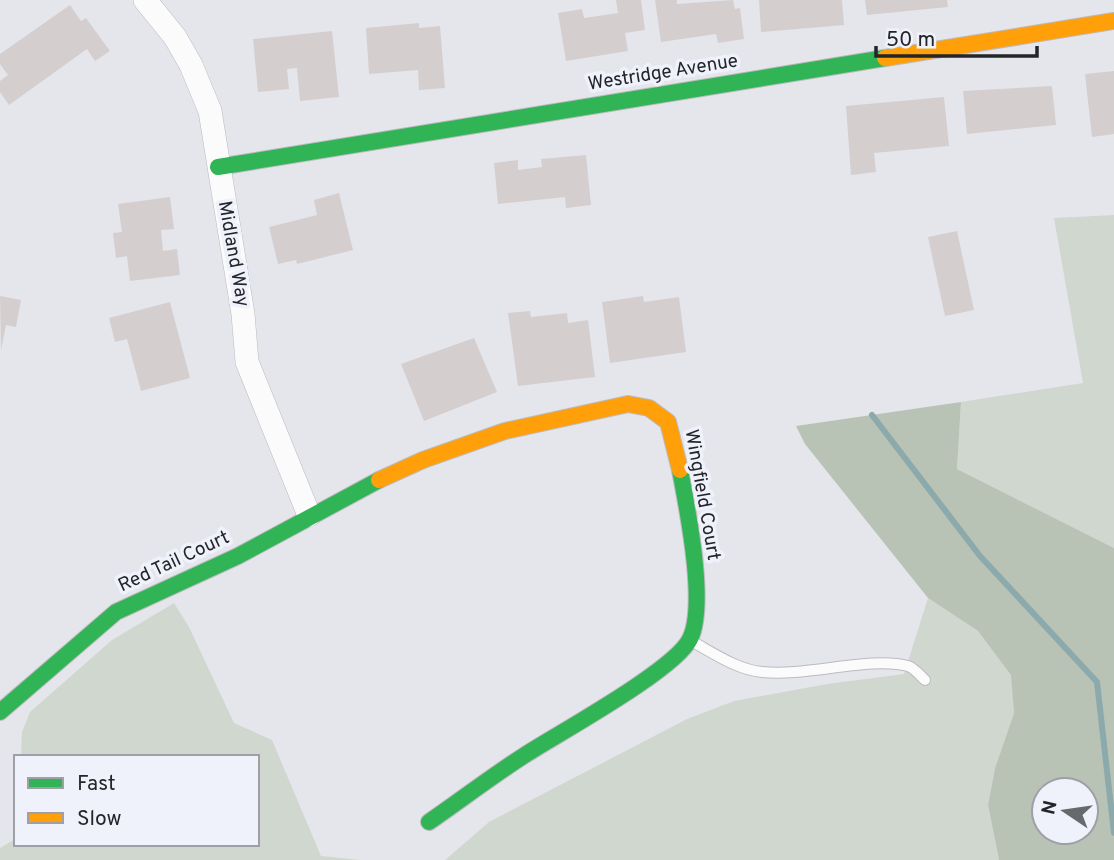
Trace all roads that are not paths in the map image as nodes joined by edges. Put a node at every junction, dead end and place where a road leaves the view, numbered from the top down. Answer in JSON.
{"nodes":[{"id":1,"x":145,"y":0,"type":"edge"},
{"id":2,"x":1114,"y":21,"type":"edge"},
{"id":3,"x":218,"y":167,"type":"junction"},
{"id":4,"x":309,"y":515,"type":"junction"},
{"id":5,"x":690,"y":640,"type":"junction"},
{"id":6,"x":925,"y":680,"type":"dead end"},
{"id":7,"x":0,"y":712,"type":"edge"},
{"id":8,"x":429,"y":822,"type":"dead end"}],
"edges":[{"from":1,"to":3,"type":"street","name":"Midland Way"},
{"from":2,"to":3,"type":"street","name":"Westridge Avenue"},
{"from":3,"to":4,"type":"street","name":"Midland Way"},
{"from":4,"to":5,"type":"street","name":"Wingfield Court"},
{"from":4,"to":7,"type":"street","name":"Red Tail Court"},
{"from":5,"to":6,"type":"lane"},
{"from":5,"to":8,"type":"street"}]}
